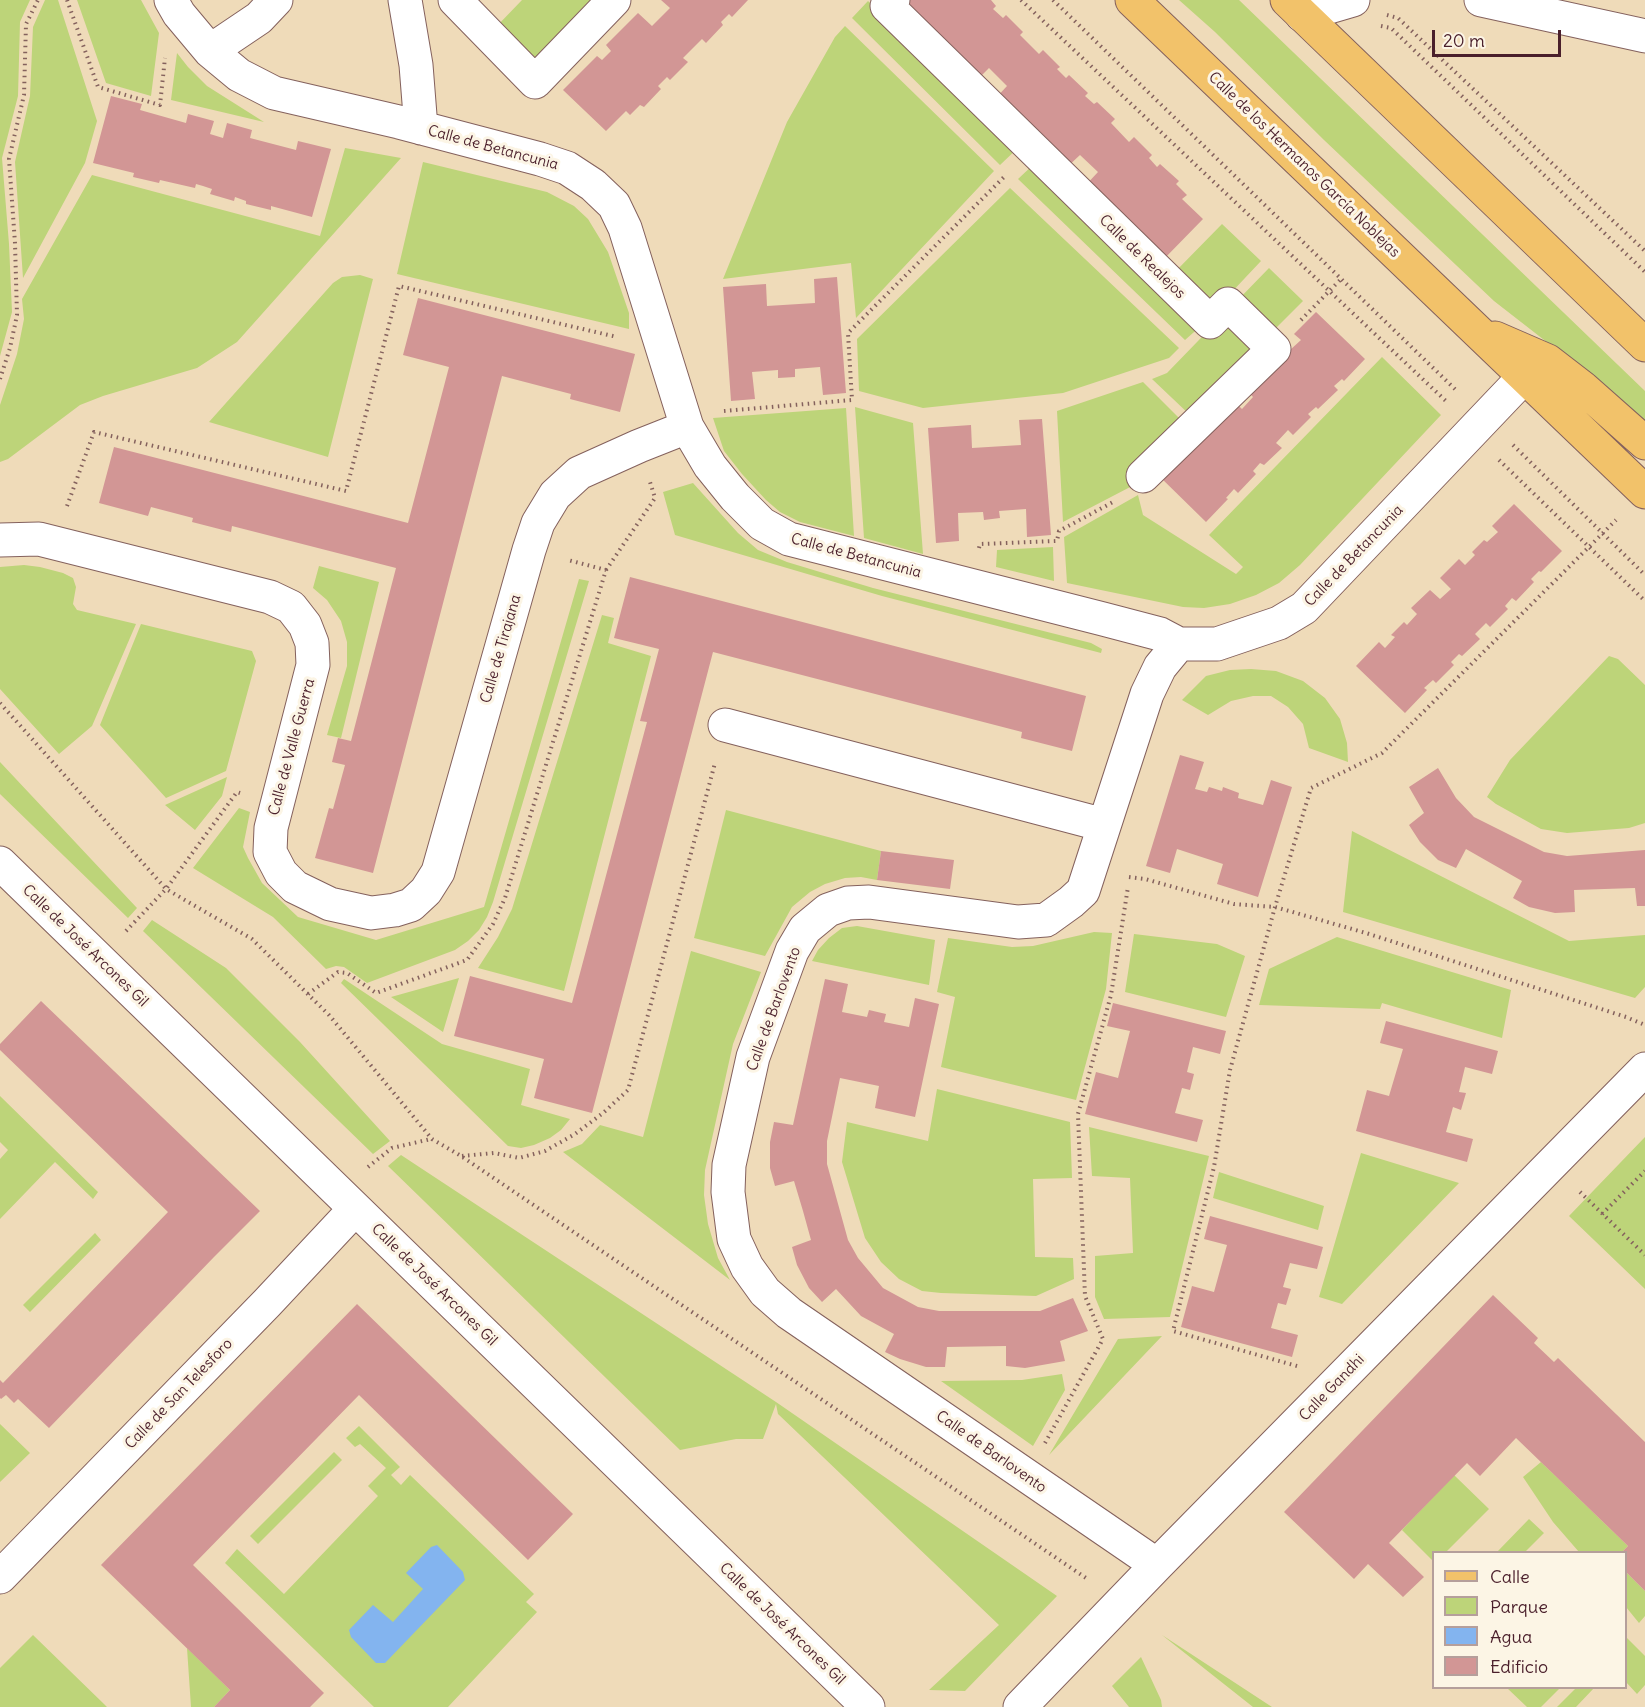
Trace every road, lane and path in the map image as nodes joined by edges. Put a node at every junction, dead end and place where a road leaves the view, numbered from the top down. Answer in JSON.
{"nodes":[{"id":1,"x":38,"y":0,"type":"edge"},
{"id":2,"x":67,"y":0,"type":"edge"},
{"id":3,"x":171,"y":0,"type":"edge"},
{"id":4,"x":276,"y":0,"type":"edge"},
{"id":5,"x":405,"y":0,"type":"edge"},
{"id":6,"x":454,"y":0,"type":"edge"},
{"id":7,"x":614,"y":0,"type":"edge"},
{"id":8,"x":893,"y":0,"type":"edge"},
{"id":9,"x":1021,"y":0,"type":"edge"},
{"id":10,"x":1053,"y":0,"type":"edge"},
{"id":11,"x":1132,"y":0,"type":"edge"},
{"id":12,"x":1481,"y":0,"type":"edge"},
{"id":13,"x":1294,"y":7,"type":"edge"},
{"id":14,"x":1367,"y":7,"type":"edge"},
{"id":15,"x":1381,"y":25,"type":"dead end"},
{"id":16,"x":1645,"y":36,"type":"edge"},
{"id":17,"x":210,"y":51,"type":"junction"},
{"id":18,"x":165,"y":55,"type":"dead end"},
{"id":19,"x":421,"y":128,"type":"junction"},
{"id":20,"x":1032,"y":149,"type":"junction"},
{"id":21,"x":1645,"y":251,"type":"edge"},
{"id":22,"x":1645,"y":272,"type":"edge"},
{"id":23,"x":1341,"y":279,"type":"junction"},
{"id":24,"x":1330,"y":290,"type":"junction"},
{"id":25,"x":1477,"y":331,"type":"junction"},
{"id":26,"x":1645,"y":345,"type":"edge"},
{"id":27,"x":663,"y":347,"type":"junction"},
{"id":28,"x":1274,"y":348,"type":"junction"},
{"id":29,"x":1524,"y":377,"type":"junction"},
{"id":30,"x":0,"y":379,"type":"edge"},
{"id":31,"x":1461,"y":395,"type":"dead end"},
{"id":32,"x":1448,"y":403,"type":"dead end"},
{"id":33,"x":686,"y":421,"type":"junction"},
{"id":34,"x":1511,"y":443,"type":"dead end"},
{"id":35,"x":1645,"y":443,"type":"edge"},
{"id":36,"x":1497,"y":459,"type":"dead end"},
{"id":37,"x":1143,"y":476,"type":"dead end"},
{"id":38,"x":1644,"y":492,"type":"edge"},
{"id":39,"x":655,"y":498,"type":"dead end"},
{"id":40,"x":1089,"y":516,"type":"dead end"},
{"id":41,"x":1602,"y":534,"type":"junction"},
{"id":42,"x":0,"y":540,"type":"edge"},
{"id":43,"x":54,"y":544,"type":"junction"},
{"id":44,"x":1588,"y":548,"type":"junction"},
{"id":45,"x":579,"y":563,"type":"dead end"},
{"id":46,"x":606,"y":570,"type":"junction"},
{"id":47,"x":1645,"y":575,"type":"edge"},
{"id":48,"x":975,"y":586,"type":"junction"},
{"id":49,"x":1645,"y":602,"type":"edge"},
{"id":50,"x":1179,"y":644,"type":"junction"},
{"id":51,"x":0,"y":703,"type":"edge"},
{"id":52,"x":725,"y":725,"type":"joint"},
{"id":53,"x":278,"y":803,"type":"junction"},
{"id":54,"x":1104,"y":825,"type":"junction"},
{"id":55,"x":0,"y":863,"type":"edge"},
{"id":56,"x":1089,"y":872,"type":"junction"},
{"id":57,"x":1130,"y":877,"type":"junction"},
{"id":58,"x":166,"y":889,"type":"junction"},
{"id":59,"x":1275,"y":907,"type":"junction"},
{"id":60,"x":371,"y":914,"type":"joint"},
{"id":61,"x":98,"y":959,"type":"junction"},
{"id":62,"x":308,"y":994,"type":"junction"},
{"id":63,"x":1645,"y":1025,"type":"edge"},
{"id":64,"x":1645,"y":1069,"type":"edge"},
{"id":65,"x":432,"y":1138,"type":"junction"},
{"id":66,"x":461,"y":1156,"type":"junction"},
{"id":67,"x":1551,"y":1165,"type":"junction"},
{"id":68,"x":1645,"y":1171,"type":"edge"},
{"id":69,"x":346,"y":1200,"type":"junction"},
{"id":70,"x":1602,"y":1214,"type":"junction"},
{"id":71,"x":1645,"y":1255,"type":"edge"},
{"id":72,"x":1341,"y":1379,"type":"junction"},
{"id":73,"x":1026,"y":1476,"type":"junction"},
{"id":74,"x":1157,"y":1565,"type":"junction"},
{"id":75,"x":0,"y":1577,"type":"edge"},
{"id":76,"x":1121,"y":1603,"type":"junction"},
{"id":77,"x":868,"y":1707,"type":"edge"},
{"id":78,"x":1020,"y":1707,"type":"edge"}],
"edges":[{"from":1,"to":30,"type":"path"},
{"from":2,"to":18,"type":"path"},
{"from":3,"to":17,"type":"street","name":"Calle de Betancunia"},
{"from":4,"to":17,"type":"street"},
{"from":5,"to":19,"type":"street"},
{"from":6,"to":7,"type":"street"},
{"from":8,"to":20,"type":"street","name":"Calle de Realejos"},
{"from":9,"to":24,"type":"path"},
{"from":10,"to":23,"type":"path"},
{"from":11,"to":25,"type":"main road","name":"Calle de los Hermanos García Noblejas"},
{"from":12,"to":16,"type":"street"},
{"from":13,"to":14,"type":"street"},
{"from":13,"to":26,"type":"main road"},
{"from":14,"to":21,"type":"path"},
{"from":15,"to":22,"type":"path"},
{"from":17,"to":19,"type":"street","name":"Calle de Betancunia"},
{"from":19,"to":27,"type":"street","name":"Calle de Betancunia"},
{"from":20,"to":28,"type":"street","name":"Calle de Realejos"},
{"from":20,"to":33,"type":"path"},
{"from":23,"to":24,"type":"path"},
{"from":23,"to":31,"type":"path"},
{"from":24,"to":28,"type":"path"},
{"from":24,"to":32,"type":"path"},
{"from":25,"to":29,"type":"main road","name":"Calle de los Hermanos García Noblejas"},
{"from":25,"to":35,"type":"main road","name":"Calle de los Hermanos García Noblejas"},
{"from":27,"to":33,"type":"street","name":"Calle de Betancunia"},
{"from":27,"to":43,"type":"path"},
{"from":28,"to":37,"type":"street"},
{"from":29,"to":38,"type":"main road","name":"Calle de los Hermanos García Noblejas"},
{"from":29,"to":50,"type":"street","name":"Calle de Betancunia"},
{"from":33,"to":48,"type":"street","name":"Calle de Betancunia"},
{"from":33,"to":60,"type":"street","name":"Calle de Tirajana"},
{"from":34,"to":41,"type":"path"},
{"from":36,"to":44,"type":"path"},
{"from":38,"to":41,"type":"path"},
{"from":39,"to":46,"type":"path"},
{"from":40,"to":48,"type":"path"},
{"from":41,"to":44,"type":"path"},
{"from":41,"to":47,"type":"path"},
{"from":42,"to":43,"type":"street","name":"Calle de Valle Guerra"},
{"from":43,"to":53,"type":"street","name":"Calle de Valle Guerra"},
{"from":44,"to":49,"type":"path"},
{"from":44,"to":59,"type":"path"},
{"from":45,"to":46,"type":"path"},
{"from":46,"to":62,"type":"path"},
{"from":48,"to":50,"type":"street","name":"Calle de Betancunia"},
{"from":50,"to":54,"type":"street","name":"Calle de Barlovento"},
{"from":51,"to":58,"type":"path"},
{"from":52,"to":54,"type":"street"},
{"from":52,"to":66,"type":"path"},
{"from":53,"to":58,"type":"path"},
{"from":53,"to":60,"type":"street","name":"Calle de Valle Guerra"},
{"from":54,"to":56,"type":"street","name":"Calle de Barlovento"},
{"from":55,"to":61,"type":"street","name":"Calle de José Arcones Gil"},
{"from":56,"to":57,"type":"path"},
{"from":56,"to":73,"type":"street","name":"Calle de Barlovento"},
{"from":57,"to":59,"type":"path"},
{"from":57,"to":73,"type":"path"},
{"from":58,"to":61,"type":"path"},
{"from":58,"to":62,"type":"path"},
{"from":59,"to":63,"type":"path"},
{"from":59,"to":72,"type":"path"},
{"from":61,"to":69,"type":"street","name":"Calle de José Arcones Gil"},
{"from":62,"to":65,"type":"path"},
{"from":64,"to":67,"type":"street","name":"Calle Gandhi"},
{"from":65,"to":66,"type":"path"},
{"from":65,"to":69,"type":"path"},
{"from":66,"to":76,"type":"path"},
{"from":67,"to":70,"type":"path"},
{"from":67,"to":72,"type":"street","name":"Calle Gandhi"},
{"from":68,"to":70,"type":"path"},
{"from":69,"to":75,"type":"street","name":"Calle de San Telesforo"},
{"from":69,"to":77,"type":"street","name":"Calle de José Arcones Gil"},
{"from":70,"to":71,"type":"path"},
{"from":72,"to":74,"type":"street","name":"Calle Gandhi"},
{"from":73,"to":74,"type":"street","name":"Calle de Barlovento"},
{"from":74,"to":76,"type":"street","name":"Calle Gandhi"},
{"from":76,"to":78,"type":"street","name":"Calle Gandhi"}]}
